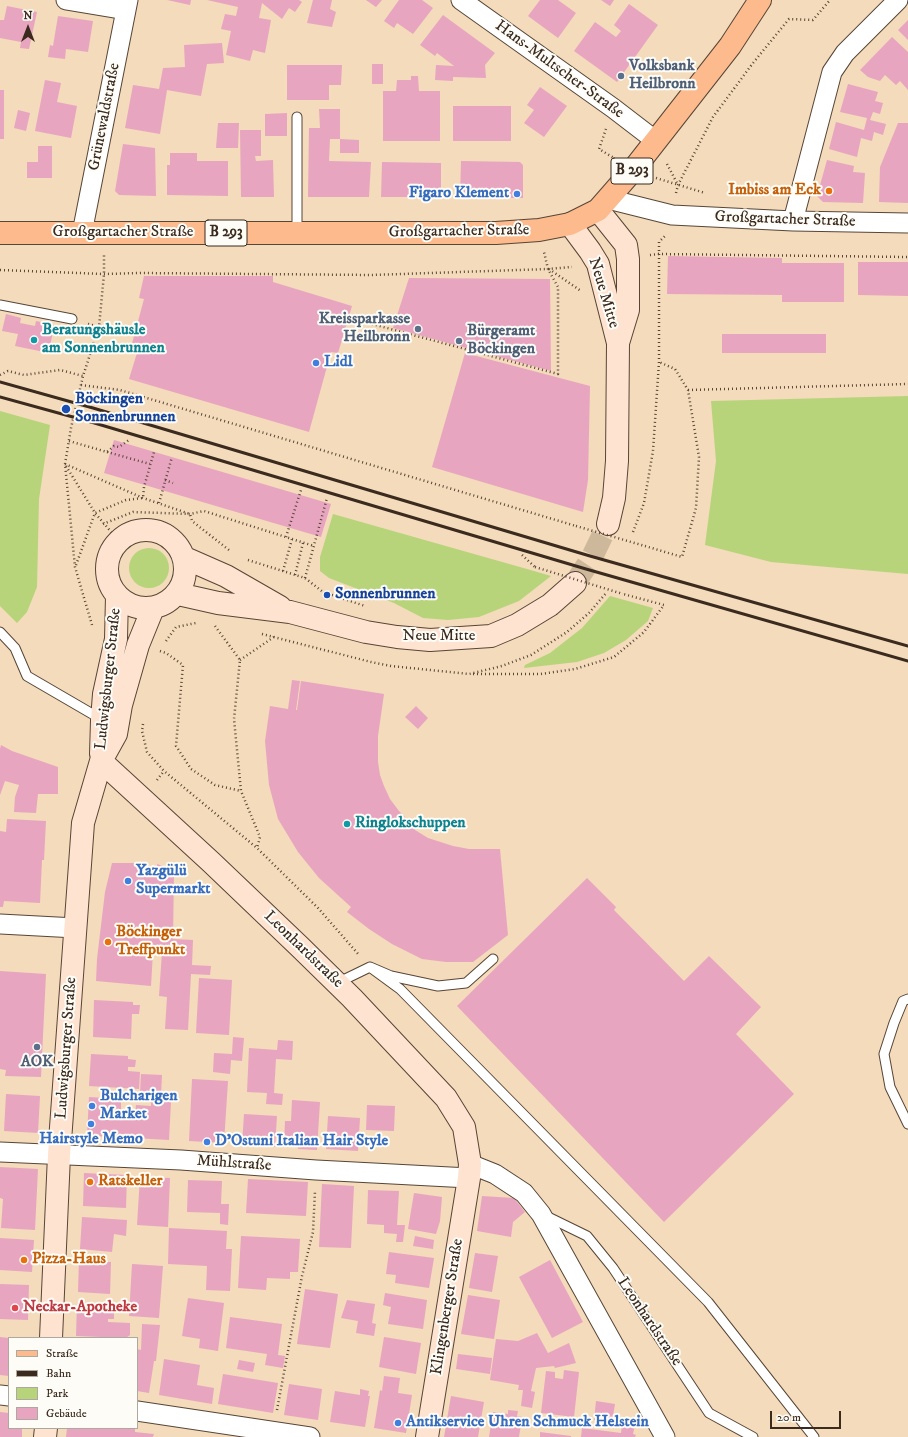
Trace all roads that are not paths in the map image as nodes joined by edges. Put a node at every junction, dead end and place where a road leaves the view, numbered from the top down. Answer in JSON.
{"nodes":[{"id":1,"x":66,"y":0,"type":"edge"},
{"id":2,"x":461,"y":0,"type":"edge"},
{"id":3,"x":760,"y":0,"type":"edge"},
{"id":4,"x":898,"y":0,"type":"edge"},
{"id":5,"x":127,"y":5,"type":"edge"},
{"id":6,"x":297,"y":117,"type":"dead end"},
{"id":7,"x":656,"y":141,"type":"junction"},
{"id":8,"x":603,"y":205,"type":"junction"},
{"id":9,"x":793,"y":221,"type":"junction"},
{"id":10,"x":908,"y":223,"type":"edge"},
{"id":11,"x":570,"y":224,"type":"junction"},
{"id":12,"x":0,"y":233,"type":"edge"},
{"id":13,"x":82,"y":233,"type":"junction"},
{"id":14,"x":297,"y":234,"type":"junction"},
{"id":15,"x":0,"y":305,"type":"edge"},
{"id":16,"x":72,"y":319,"type":"dead end"},
{"id":17,"x":618,"y":343,"type":"junction"},
{"id":18,"x":608,"y":524,"type":"tunnel mouth"},
{"id":19,"x":185,"y":558,"type":"junction"},
{"id":20,"x":575,"y":583,"type":"tunnel mouth"},
{"id":21,"x":178,"y":594,"type":"junction"},
{"id":22,"x":117,"y":596,"type":"junction"},
{"id":23,"x":153,"y":608,"type":"junction"},
{"id":24,"x":290,"y":612,"type":"junction"},
{"id":25,"x":0,"y":632,"type":"edge"},
{"id":26,"x":109,"y":727,"type":"junction"},
{"id":27,"x":101,"y":761,"type":"junction"},
{"id":28,"x":0,"y":924,"type":"edge"},
{"id":29,"x":76,"y":928,"type":"junction"},
{"id":30,"x":493,"y":959,"type":"dead end"},
{"id":31,"x":370,"y":967,"type":"junction"},
{"id":32,"x":337,"y":983,"type":"junction"},
{"id":33,"x":908,"y":999,"type":"edge"},
{"id":34,"x":908,"y":1124,"type":"edge"},
{"id":35,"x":0,"y":1152,"type":"edge"},
{"id":36,"x":59,"y":1155,"type":"junction"},
{"id":37,"x":469,"y":1171,"type":"junction"},
{"id":38,"x":541,"y":1214,"type":"junction"},
{"id":39,"x":51,"y":1337,"type":"edge"},
{"id":40,"x":138,"y":1411,"type":"edge"},
{"id":41,"x":310,"y":1437,"type":"edge"},
{"id":42,"x":427,"y":1437,"type":"edge"},
{"id":43,"x":665,"y":1437,"type":"edge"},
{"id":44,"x":753,"y":1437,"type":"edge"},
{"id":45,"x":814,"y":1437,"type":"edge"}],
"edges":[{"from":1,"to":5,"type":"street"},
{"from":2,"to":7,"type":"street","name":"Hans-Multscher-Straße"},
{"from":3,"to":7,"type":"main road","number":"B 293"},
{"from":4,"to":9,"type":"street"},
{"from":5,"to":13,"type":"street","name":"Grünewaldstraße"},
{"from":6,"to":14,"type":"lane"},
{"from":7,"to":8,"type":"main road","number":"B 293"},
{"from":8,"to":9,"type":"street","name":"Großgartacher Straße"},
{"from":8,"to":11,"type":"main road","name":"Großgartacher Straße","number":"B 293"},
{"from":8,"to":17,"type":"street","name":"Neue Mitte"},
{"from":9,"to":10,"type":"street","name":"Großgartacher Straße"},
{"from":11,"to":14,"type":"main road","name":"Großgartacher Straße","number":"B 293"},
{"from":11,"to":17,"type":"street","name":"Neue Mitte"},
{"from":12,"to":13,"type":"main road","name":"Großgartacher Straße","number":"B 293"},
{"from":13,"to":14,"type":"main road","name":"Großgartacher Straße","number":"B 293"},
{"from":15,"to":16,"type":"lane"},
{"from":17,"to":18,"type":"street","name":"Neue Mitte"},
{"from":19,"to":21,"type":"street"},
{"from":19,"to":22,"type":"street"},
{"from":19,"to":24,"type":"street","name":"Neue Mitte"},
{"from":20,"to":24,"type":"street","name":"Neue Mitte"},
{"from":21,"to":23,"type":"street"},
{"from":21,"to":24,"type":"street","name":"Neue Mitte"},
{"from":22,"to":23,"type":"street"},
{"from":22,"to":26,"type":"street","name":"Ludwigsburger Straße"},
{"from":23,"to":26,"type":"street","name":"Ludwigsburger Straße"},
{"from":25,"to":26,"type":"lane"},
{"from":26,"to":27,"type":"street","name":"Ludwigsburger Straße"},
{"from":27,"to":29,"type":"street","name":"Ludwigsburger Straße"},
{"from":27,"to":32,"type":"street","name":"Leonhardstraße"},
{"from":28,"to":29,"type":"street"},
{"from":29,"to":36,"type":"street","name":"Ludwigsburger Straße"},
{"from":30,"to":31,"type":"lane"},
{"from":31,"to":32,"type":"lane"},
{"from":31,"to":45,"type":"lane"},
{"from":32,"to":37,"type":"street","name":"Leonhardstraße"},
{"from":33,"to":34,"type":"lane"},
{"from":35,"to":36,"type":"street","name":"Mühlstraße"},
{"from":36,"to":37,"type":"street","name":"Mühlstraße"},
{"from":36,"to":39,"type":"street","name":"Ludwigsburger Straße"},
{"from":37,"to":38,"type":"street","name":"Leonhardstraße"},
{"from":37,"to":42,"type":"street","name":"Klingenberger Straße"},
{"from":38,"to":43,"type":"street","name":"Leonhardstraße"},
{"from":38,"to":44,"type":"lane","name":"Leonhardstraße"},
{"from":40,"to":41,"type":"street"}]}
